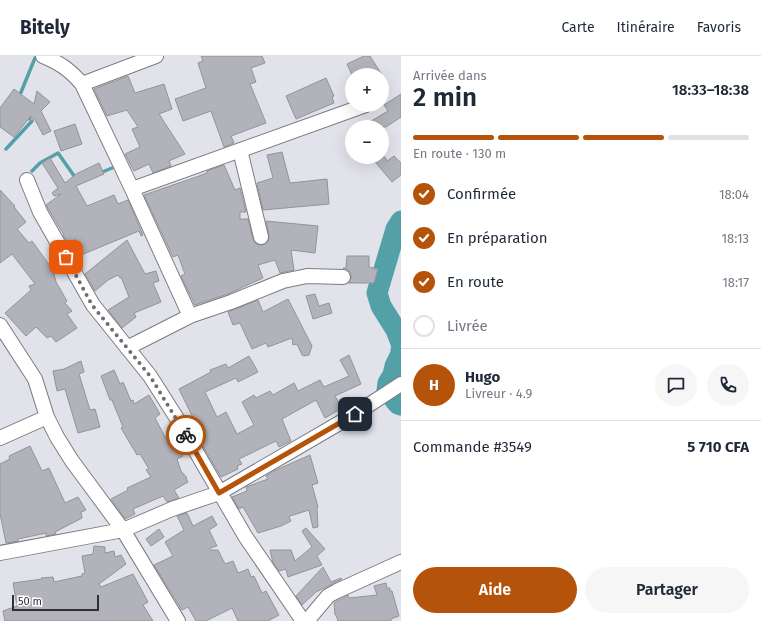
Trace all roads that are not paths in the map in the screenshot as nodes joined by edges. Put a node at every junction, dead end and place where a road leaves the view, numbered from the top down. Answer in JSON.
{"nodes":[{"id":1,"x":43,"y":56,"type":"edge"},
{"id":2,"x":156,"y":56,"type":"edge"},
{"id":3,"x":82,"y":84,"type":"junction"},
{"id":4,"x":346,"y":112,"type":"edge"},
{"id":5,"x":240,"y":150,"type":"junction"},
{"id":6,"x":27,"y":180,"type":"dead end"},
{"id":7,"x":132,"y":189,"type":"junction"},
{"id":8,"x":261,"y":237,"type":"dead end"},
{"id":9,"x":343,"y":277,"type":"dead end"},
{"id":10,"x":190,"y":316,"type":"junction"},
{"id":11,"x":0,"y":325,"type":"edge"},
{"id":12,"x":6,"y":343,"type":"edge"},
{"id":13,"x":127,"y":348,"type":"junction"},
{"id":14,"x":401,"y":384,"type":"edge"},
{"id":15,"x":47,"y":417,"type":"junction"},
{"id":16,"x":0,"y":438,"type":"edge"},
{"id":17,"x":219,"y":493,"type":"junction"},
{"id":18,"x":123,"y":530,"type":"junction"},
{"id":19,"x":0,"y":553,"type":"edge"},
{"id":20,"x":399,"y":568,"type":"edge"},
{"id":21,"x":178,"y":621,"type":"edge"},
{"id":22,"x":303,"y":621,"type":"edge"},
{"id":23,"x":307,"y":621,"type":"edge"}],
"edges":[{"from":1,"to":3,"type":"street"},
{"from":2,"to":3,"type":"street"},
{"from":3,"to":7,"type":"street"},
{"from":4,"to":5,"type":"street"},
{"from":5,"to":7,"type":"street"},
{"from":5,"to":8,"type":"street"},
{"from":6,"to":13,"type":"street"},
{"from":7,"to":10,"type":"street"},
{"from":9,"to":10,"type":"street"},
{"from":10,"to":13,"type":"street"},
{"from":11,"to":12,"type":"street"},
{"from":12,"to":15,"type":"street"},
{"from":13,"to":17,"type":"street"},
{"from":14,"to":17,"type":"street"},
{"from":15,"to":16,"type":"street"},
{"from":15,"to":18,"type":"street"},
{"from":17,"to":18,"type":"street"},
{"from":17,"to":22,"type":"street"},
{"from":18,"to":19,"type":"street"},
{"from":18,"to":21,"type":"street"},
{"from":20,"to":23,"type":"street"}]}
